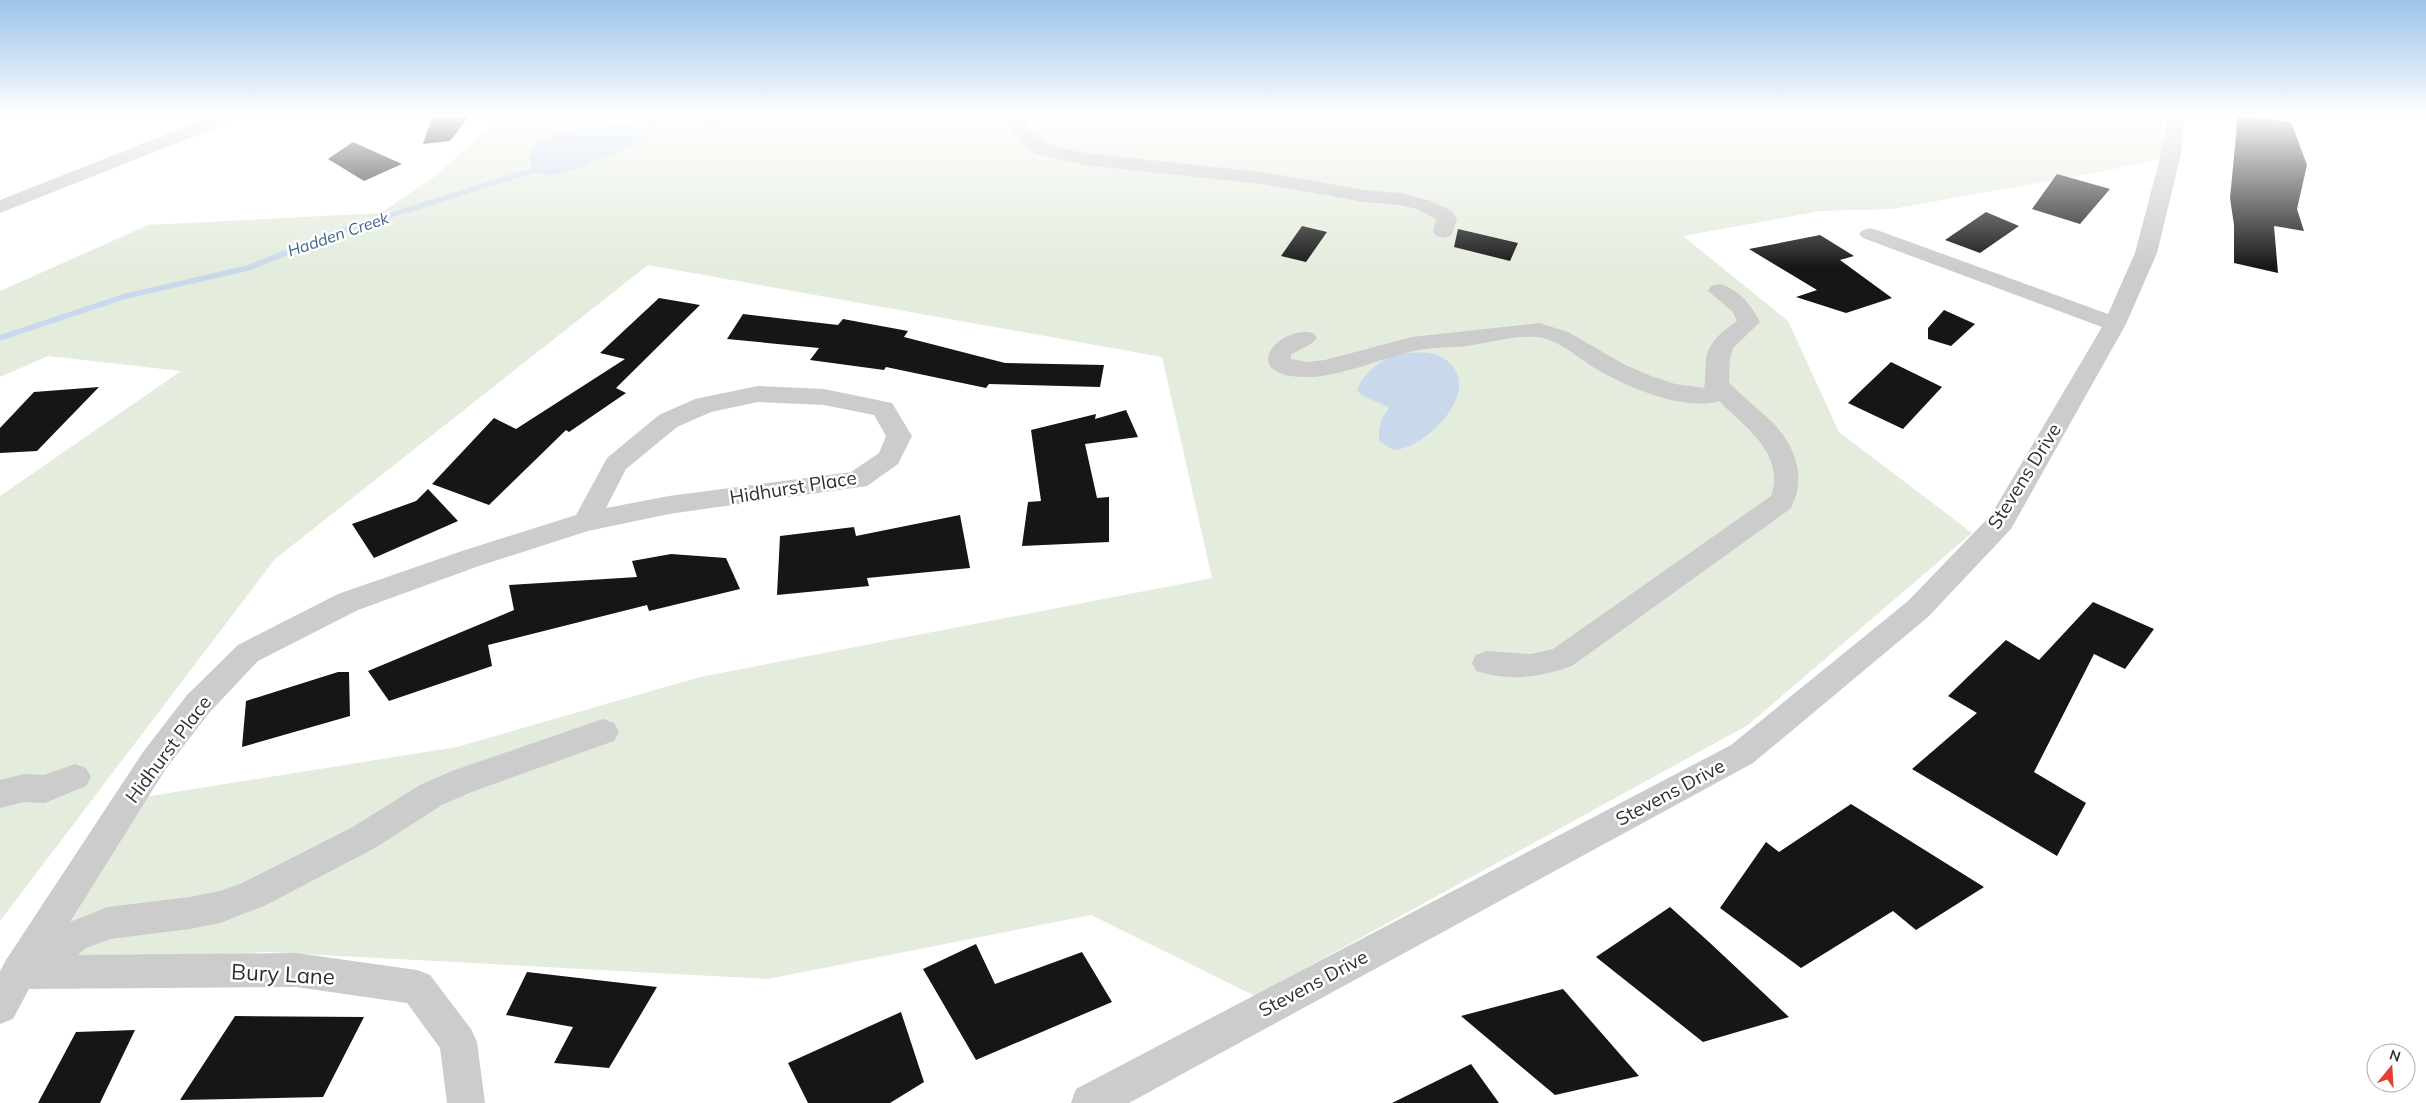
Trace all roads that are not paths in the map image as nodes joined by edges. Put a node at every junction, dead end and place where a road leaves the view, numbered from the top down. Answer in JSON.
{"nodes":[{"id":1,"x":104,"y":165,"type":"edge"},
{"id":2,"x":1145,"y":165,"type":"edge"},
{"id":3,"x":2168,"y":165,"type":"edge"},
{"id":4,"x":0,"y":207,"type":"edge"},
{"id":5,"x":1444,"y":232,"type":"dead end"},
{"id":6,"x":1870,"y":234,"type":"dead end"},
{"id":7,"x":1719,"y":291,"type":"dead end"},
{"id":8,"x":2115,"y":324,"type":"junction"},
{"id":9,"x":1304,"y":338,"type":"dead end"},
{"id":10,"x":1717,"y":383,"type":"junction"},
{"id":11,"x":586,"y":522,"type":"junction"},
{"id":12,"x":1487,"y":663,"type":"dead end"},
{"id":13,"x":603,"y":732,"type":"dead end"},
{"id":14,"x":75,"y":777,"type":"dead end"},
{"id":15,"x":0,"y":794,"type":"edge"},
{"id":16,"x":63,"y":945,"type":"dead end"},
{"id":17,"x":19,"y":972,"type":"junction"},
{"id":18,"x":0,"y":1007,"type":"edge"},
{"id":19,"x":466,"y":1103,"type":"edge"},
{"id":20,"x":1090,"y":1103,"type":"edge"}],
"edges":[{"from":1,"to":4,"type":"street"},
{"from":2,"to":5,"type":"street"},
{"from":3,"to":8,"type":"street","name":"Stevens Drive"},
{"from":6,"to":8,"type":"street"},
{"from":7,"to":10,"type":"street"},
{"from":8,"to":20,"type":"street","name":"Stevens Drive"},
{"from":9,"to":10,"type":"street"},
{"from":10,"to":12,"type":"street"},
{"from":11,"to":11,"type":"street","name":"Hidhurst Place"},
{"from":11,"to":17,"type":"street","name":"Hidhurst Place"},
{"from":13,"to":16,"type":"street"},
{"from":14,"to":15,"type":"street"},
{"from":17,"to":18,"type":"street","name":"Hidhurst Place"},
{"from":17,"to":19,"type":"street","name":"Bury Lane"}]}
